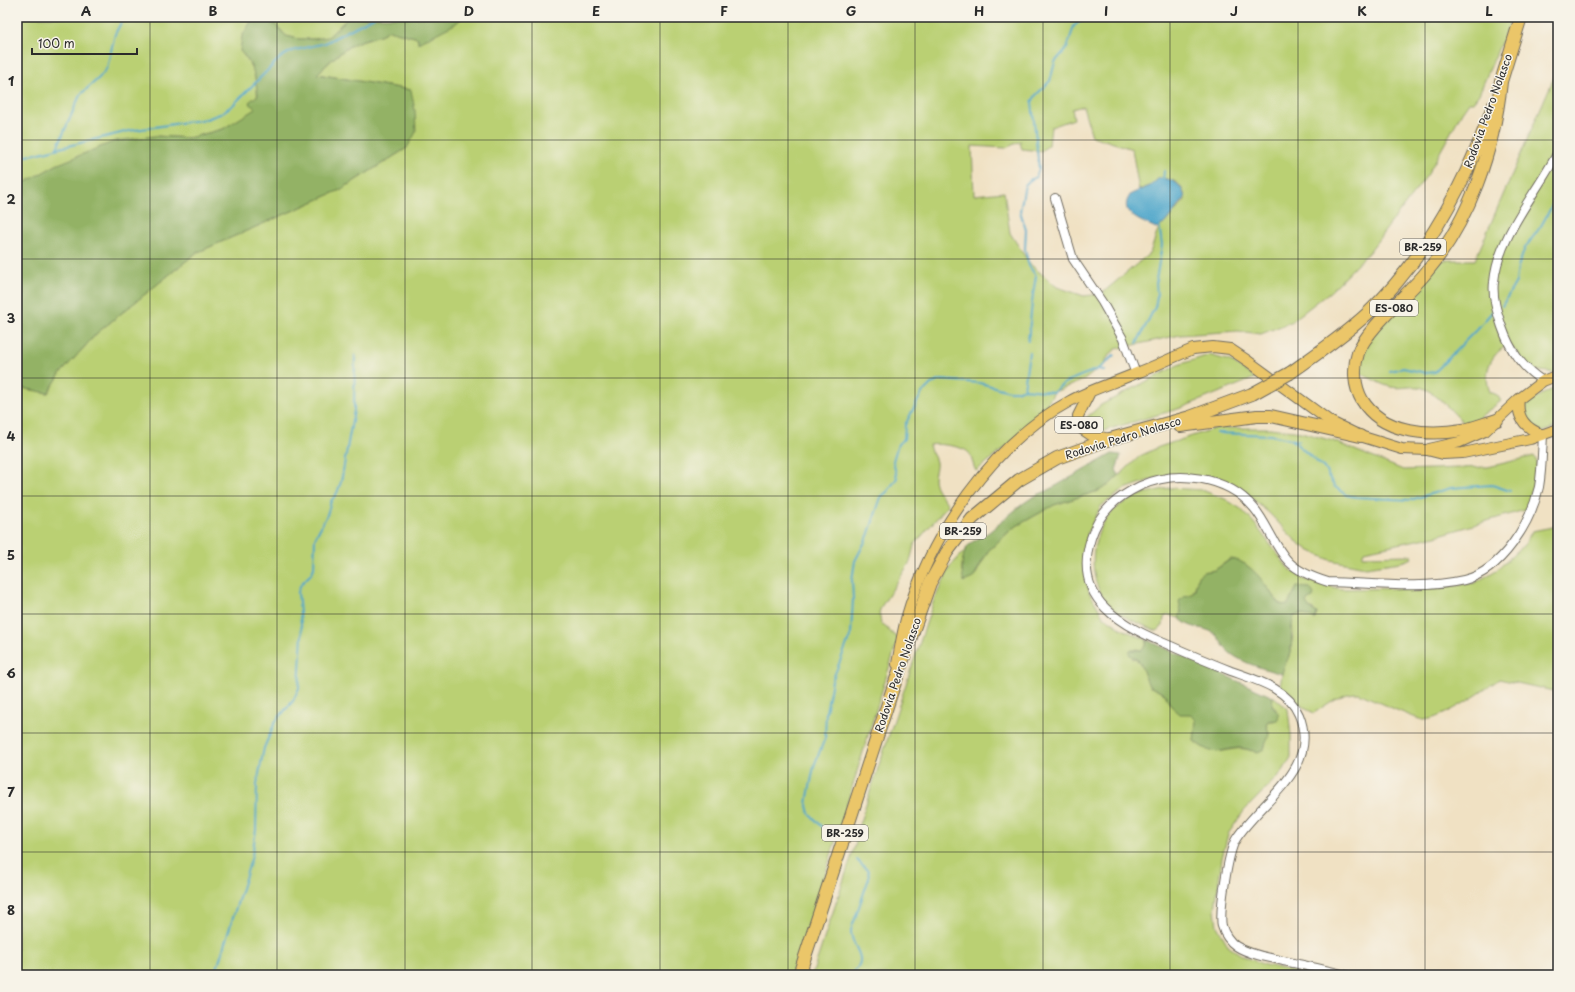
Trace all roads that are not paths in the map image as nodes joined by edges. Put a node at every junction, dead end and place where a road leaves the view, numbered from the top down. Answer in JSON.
{"nodes":[{"id":1,"x":1522,"y":17,"type":"edge"},
{"id":2,"x":1501,"y":82,"type":"junction"},
{"id":3,"x":1558,"y":152,"type":"edge"},
{"id":4,"x":1055,"y":198,"type":"dead end"},
{"id":5,"x":1061,"y":239,"type":"dead end"},
{"id":6,"x":1069,"y":249,"type":"junction"},
{"id":7,"x":1136,"y":374,"type":"junction"},
{"id":8,"x":1558,"y":374,"type":"edge"},
{"id":9,"x":1543,"y":381,"type":"junction"},
{"id":10,"x":1090,"y":392,"type":"junction"},
{"id":11,"x":1519,"y":400,"type":"junction"},
{"id":12,"x":1497,"y":420,"type":"junction"},
{"id":13,"x":1155,"y":428,"type":"junction"},
{"id":14,"x":1558,"y":429,"type":"edge"},
{"id":15,"x":1543,"y":435,"type":"junction"},
{"id":16,"x":1360,"y":436,"type":"junction"},
{"id":17,"x":1110,"y":439,"type":"junction"},
{"id":18,"x":1530,"y":439,"type":"junction"},
{"id":19,"x":1427,"y":450,"type":"junction"},
{"id":20,"x":1542,"y":453,"type":"junction"},
{"id":21,"x":892,"y":691,"type":"junction"},
{"id":22,"x":799,"y":975,"type":"edge"},
{"id":23,"x":1346,"y":975,"type":"edge"}],
"edges":[{"from":1,"to":2,"type":"highway","name":"Rodovia Pedro Nolasco","number":"BR-259"},
{"from":2,"to":12,"type":"highway","number":"ES-080"},
{"from":2,"to":13,"type":"highway","name":"Rodovia Pedro Nolasco","number":"BR-259","bridge":true},
{"from":3,"to":9,"type":"street"},
{"from":4,"to":6,"type":"street"},
{"from":5,"to":6,"type":"street"},
{"from":6,"to":7,"type":"street"},
{"from":7,"to":10,"type":"main road","number":"ES-080"},
{"from":7,"to":16,"type":"main road","number":"ES-080"},
{"from":8,"to":9,"type":"main road","number":"ES-080"},
{"from":9,"to":11,"type":"main road","number":"ES-080"},
{"from":10,"to":17,"type":"main road","number":"ES-080"},
{"from":10,"to":21,"type":"main road"},
{"from":11,"to":12,"type":"main road","number":"ES-080"},
{"from":11,"to":15,"type":"main road"},
{"from":12,"to":19,"type":"main road","number":"ES-080"},
{"from":13,"to":16,"type":"highway","number":"ES-080"},
{"from":13,"to":17,"type":"highway","name":"Rodovia Pedro Nolasco","number":"BR-259"},
{"from":14,"to":15,"type":"main road"},
{"from":15,"to":18,"type":"main road"},
{"from":15,"to":20,"type":"street"},
{"from":16,"to":19,"type":"main road","number":"ES-080"},
{"from":17,"to":21,"type":"highway","name":"Rodovia Pedro Nolasco","number":"BR-259"},
{"from":18,"to":19,"type":"main road"},
{"from":18,"to":20,"type":"street"},
{"from":20,"to":23,"type":"street"},
{"from":21,"to":22,"type":"highway","name":"Rodovia Pedro Nolasco","number":"BR-259"}]}
